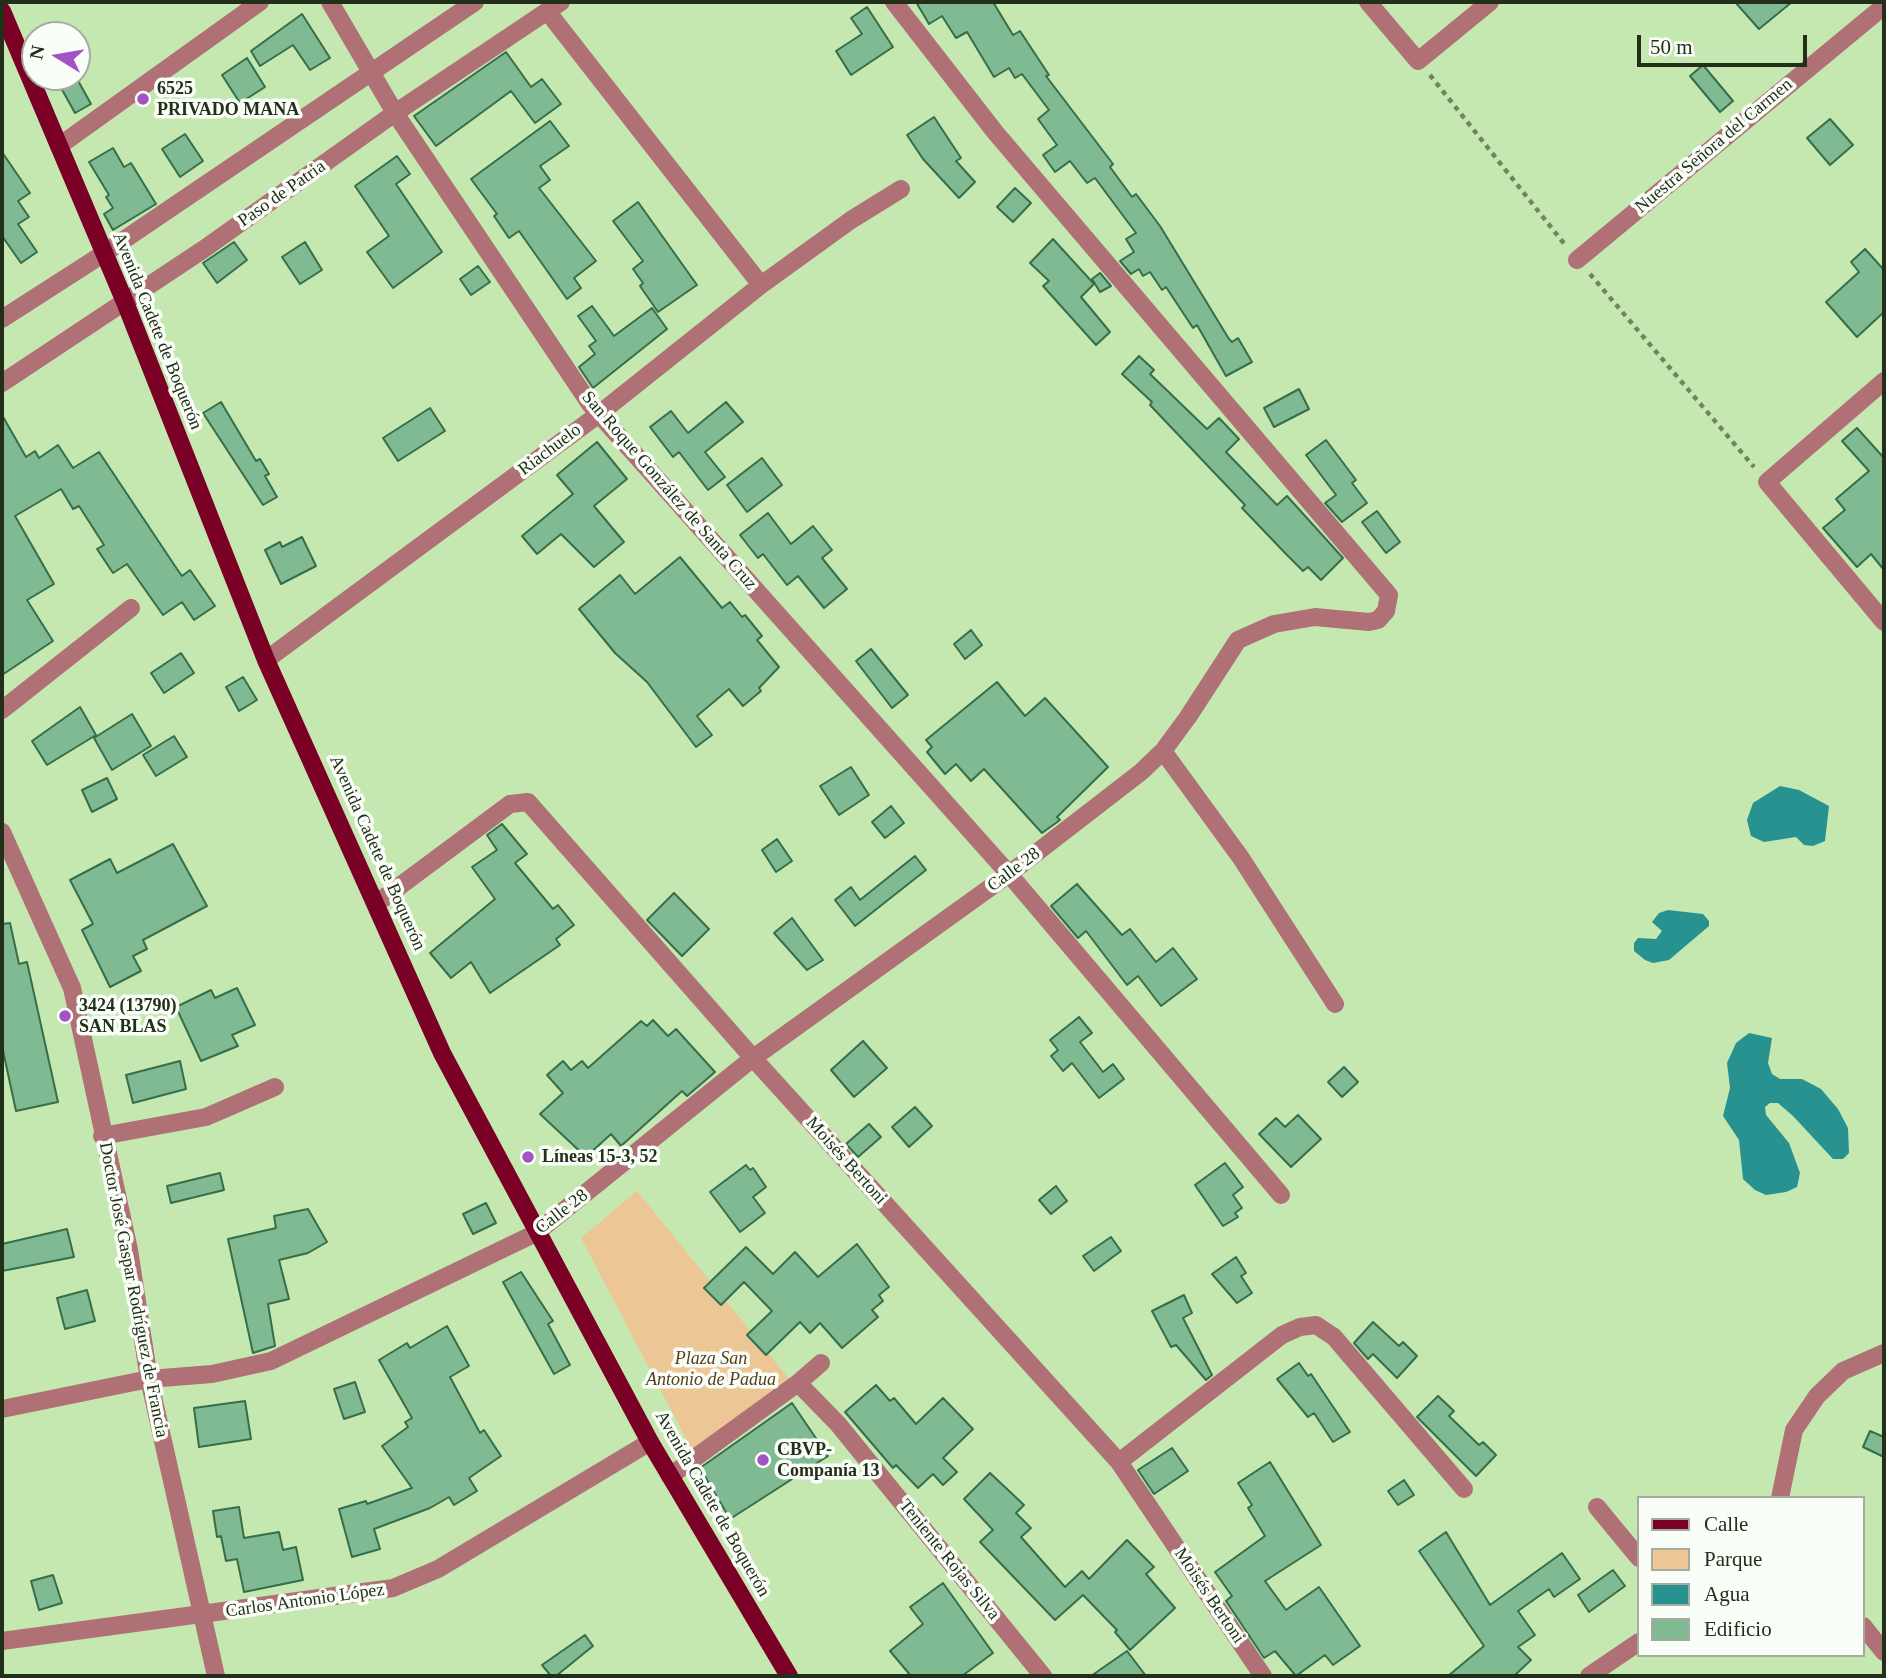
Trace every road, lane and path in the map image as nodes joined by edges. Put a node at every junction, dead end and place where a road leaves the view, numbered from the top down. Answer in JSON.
{"nodes":[{"id":1,"x":260,"y":2,"type":"edge"},
{"id":2,"x":330,"y":2,"type":"edge"},
{"id":3,"x":475,"y":2,"type":"edge"},
{"id":4,"x":894,"y":2,"type":"edge"},
{"id":5,"x":1368,"y":2,"type":"edge"},
{"id":6,"x":1490,"y":2,"type":"edge"},
{"id":7,"x":554,"y":6,"type":"edge"},
{"id":8,"x":1884,"y":6,"type":"edge"},
{"id":9,"x":2,"y":11,"type":"edge"},
{"id":10,"x":372,"y":74,"type":"junction"},
{"id":11,"x":395,"y":113,"type":"junction"},
{"id":12,"x":59,"y":146,"type":"junction"},
{"id":13,"x":901,"y":189,"type":"dead end"},
{"id":14,"x":103,"y":254,"type":"junction"},
{"id":15,"x":1577,"y":260,"type":"dead end"},
{"id":16,"x":761,"y":285,"type":"junction"},
{"id":17,"x":125,"y":302,"type":"junction"},
{"id":18,"x":2,"y":319,"type":"edge"},
{"id":19,"x":1884,"y":381,"type":"edge"},
{"id":20,"x":2,"y":383,"type":"edge"},
{"id":21,"x":598,"y":414,"type":"junction"},
{"id":22,"x":131,"y":608,"type":"dead end"},
{"id":23,"x":1884,"y":622,"type":"edge"},
{"id":24,"x":266,"y":660,"type":"junction"},
{"id":25,"x":2,"y":710,"type":"edge"},
{"id":26,"x":1163,"y":751,"type":"junction"},
{"id":27,"x":2,"y":832,"type":"edge"},
{"id":28,"x":1009,"y":874,"type":"junction"},
{"id":29,"x":377,"y":903,"type":"junction"},
{"id":30,"x":1335,"y":1004,"type":"dead end"},
{"id":31,"x":753,"y":1058,"type":"junction"},
{"id":32,"x":275,"y":1087,"type":"dead end"},
{"id":33,"x":102,"y":1136,"type":"junction"},
{"id":34,"x":1281,"y":1195,"type":"dead end"},
{"id":35,"x":536,"y":1233,"type":"junction"},
{"id":36,"x":1884,"y":1353,"type":"edge"},
{"id":37,"x":821,"y":1363,"type":"dead end"},
{"id":38,"x":149,"y":1379,"type":"junction"},
{"id":39,"x":798,"y":1384,"type":"junction"},
{"id":40,"x":2,"y":1409,"type":"edge"},
{"id":41,"x":650,"y":1442,"type":"junction"},
{"id":42,"x":1119,"y":1461,"type":"junction"},
{"id":43,"x":670,"y":1476,"type":"junction"},
{"id":44,"x":1464,"y":1489,"type":"dead end"},
{"id":45,"x":1780,"y":1496,"type":"edge"},
{"id":46,"x":1597,"y":1507,"type":"dead end"},
{"id":47,"x":1638,"y":1557,"type":"edge"},
{"id":48,"x":204,"y":1615,"type":"junction"},
{"id":49,"x":1865,"y":1628,"type":"edge"},
{"id":50,"x":3,"y":1642,"type":"edge"},
{"id":51,"x":1638,"y":1643,"type":"edge"},
{"id":52,"x":1884,"y":1652,"type":"edge"},
{"id":53,"x":216,"y":1676,"type":"edge"},
{"id":54,"x":789,"y":1676,"type":"edge"},
{"id":55,"x":1043,"y":1676,"type":"edge"},
{"id":56,"x":1263,"y":1676,"type":"edge"},
{"id":57,"x":1589,"y":1676,"type":"edge"}],
"edges":[{"from":1,"to":12,"type":"street"},
{"from":2,"to":10,"type":"street","name":"San Roque González de Santa Cruz"},
{"from":3,"to":10,"type":"street"},
{"from":4,"to":26,"type":"street","name":"Calle 28"},
{"from":5,"to":6,"type":"street"},
{"from":7,"to":11,"type":"street","name":"Paso de Patria"},
{"from":7,"to":16,"type":"street"},
{"from":8,"to":15,"type":"street","name":"Nuestra Señora del Carmen"},
{"from":9,"to":12,"type":"main road","name":"Avenida Cadete de Boquerón"},
{"from":10,"to":11,"type":"street","name":"San Roque González de Santa Cruz"},
{"from":10,"to":14,"type":"street"},
{"from":11,"to":17,"type":"street","name":"Paso de Patria"},
{"from":11,"to":21,"type":"street","name":"San Roque González de Santa Cruz"},
{"from":12,"to":14,"type":"main road","name":"Avenida Cadete de Boquerón"},
{"from":13,"to":16,"type":"street","name":"Riachuelo"},
{"from":14,"to":17,"type":"main road","name":"Avenida Cadete de Boquerón"},
{"from":14,"to":18,"type":"street"},
{"from":16,"to":21,"type":"street","name":"Riachuelo"},
{"from":17,"to":20,"type":"street","name":"Paso de Patria"},
{"from":17,"to":24,"type":"main road","name":"Avenida Cadete de Boquerón"},
{"from":19,"to":23,"type":"street"},
{"from":21,"to":24,"type":"street","name":"Riachuelo"},
{"from":21,"to":28,"type":"street","name":"San Roque González de Santa Cruz"},
{"from":22,"to":25,"type":"street"},
{"from":24,"to":29,"type":"main road","name":"Avenida Cadete de Boquerón"},
{"from":26,"to":28,"type":"street","name":"Calle 28"},
{"from":26,"to":30,"type":"street"},
{"from":27,"to":33,"type":"street","name":"Doctor José Gaspar Rodríguez de Francia"},
{"from":28,"to":31,"type":"street","name":"Calle 28"},
{"from":28,"to":34,"type":"street","name":"San Roque González de Santa Cruz"},
{"from":29,"to":31,"type":"street","name":"Moisés Bertoni"},
{"from":29,"to":35,"type":"main road","name":"Avenida Cadete de Boquerón"},
{"from":31,"to":35,"type":"street","name":"Calle 28"},
{"from":31,"to":42,"type":"street","name":"Moisés Bertoni"},
{"from":32,"to":33,"type":"street"},
{"from":33,"to":38,"type":"street","name":"Doctor José Gaspar Rodríguez de Francia"},
{"from":35,"to":38,"type":"street","name":"Calle 28"},
{"from":35,"to":41,"type":"main road","name":"Avenida Cadete de Boquerón"},
{"from":36,"to":45,"type":"street"},
{"from":37,"to":39,"type":"street"},
{"from":38,"to":40,"type":"street","name":"Calle 28"},
{"from":38,"to":48,"type":"street","name":"Doctor José Gaspar Rodríguez de Francia"},
{"from":39,"to":43,"type":"street"},
{"from":39,"to":55,"type":"street","name":"Teniente Rojas Silva"},
{"from":41,"to":43,"type":"main road","name":"Avenida Cadete de Boquerón"},
{"from":41,"to":48,"type":"street","name":"Carlos Antonio López"},
{"from":42,"to":44,"type":"street"},
{"from":42,"to":56,"type":"street","name":"Moisés Bertoni"},
{"from":43,"to":54,"type":"main road","name":"Avenida Cadete de Boquerón"},
{"from":46,"to":47,"type":"street"},
{"from":48,"to":50,"type":"street","name":"Carlos Antonio López"},
{"from":48,"to":53,"type":"street","name":"Doctor José Gaspar Rodríguez de Francia"},
{"from":49,"to":52,"type":"street"},
{"from":51,"to":57,"type":"street"}]}
